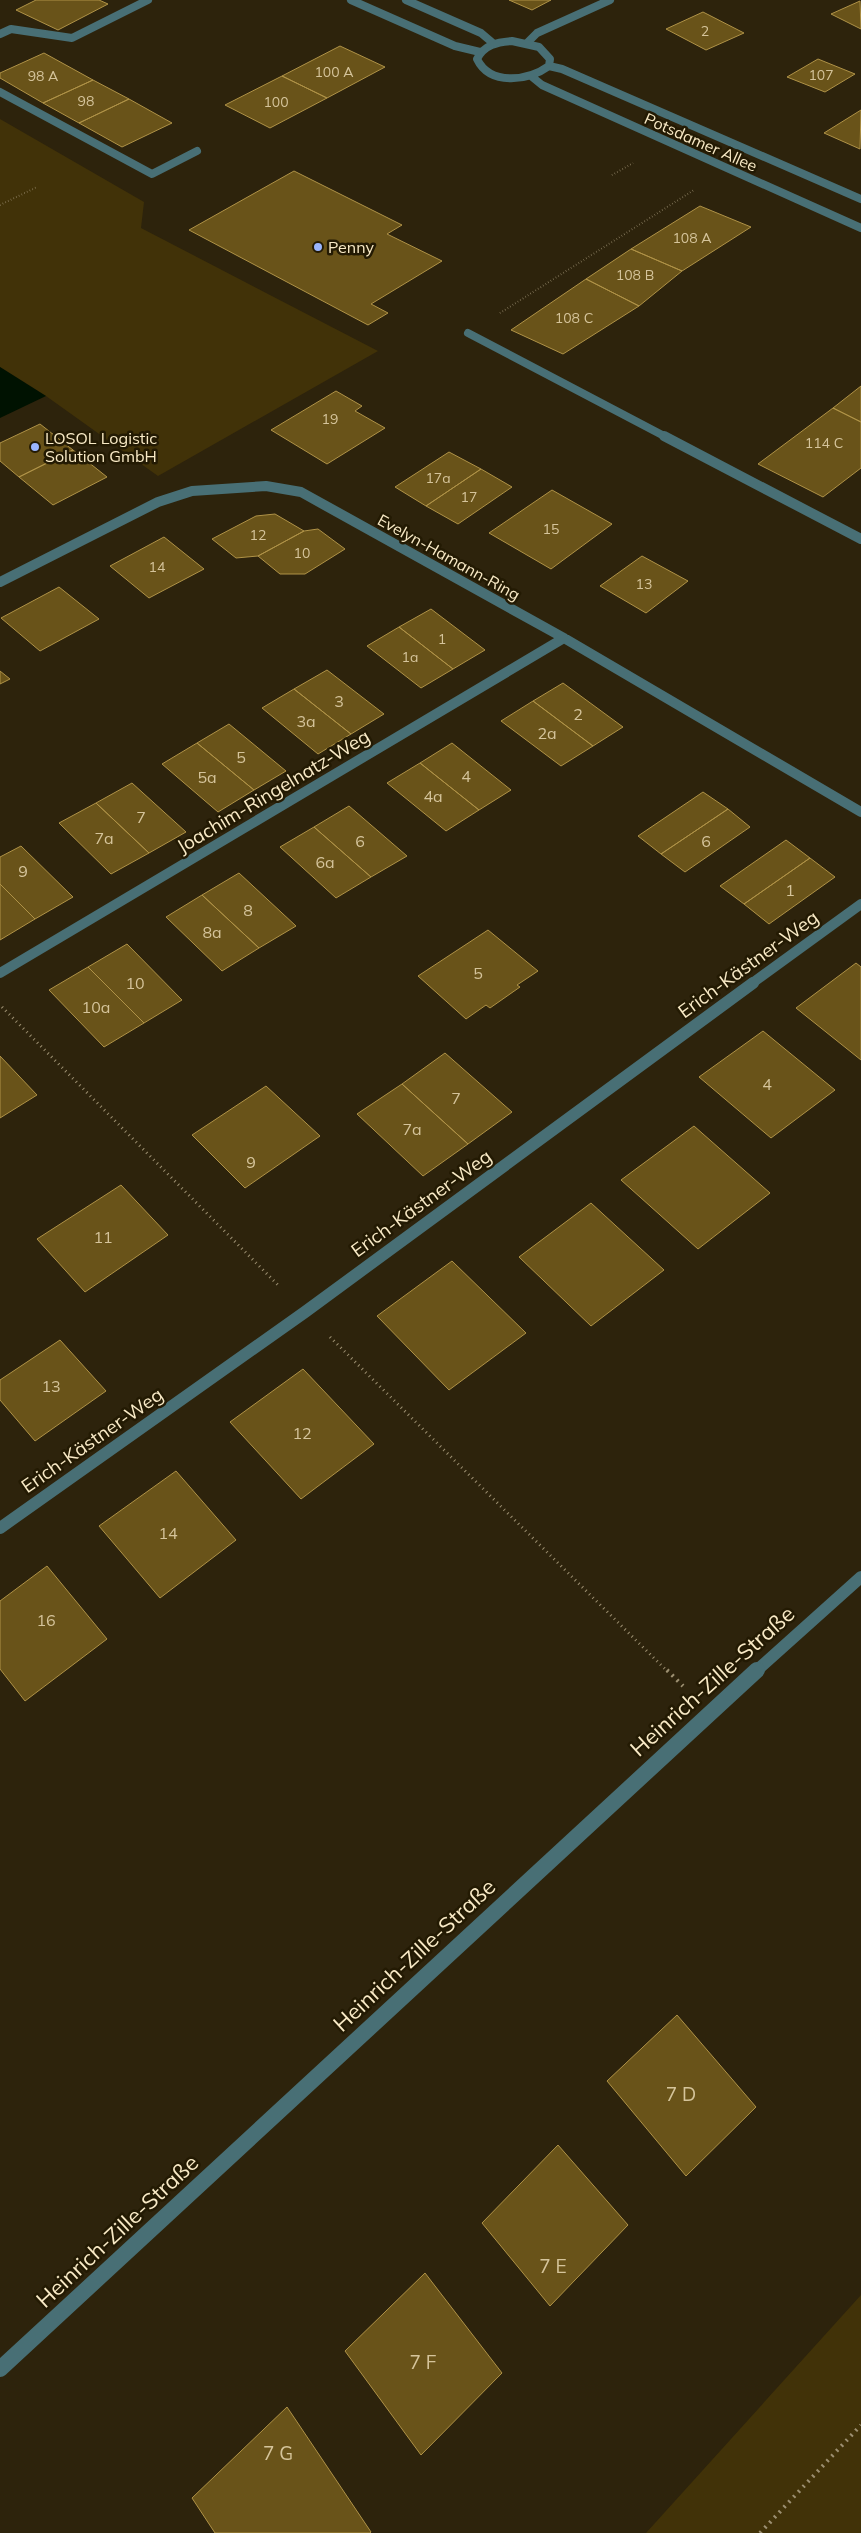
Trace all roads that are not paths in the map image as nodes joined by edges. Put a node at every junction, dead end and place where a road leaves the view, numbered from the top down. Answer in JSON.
{"nodes":[{"id":1,"x":148,"y":0,"type":"edge"},
{"id":2,"x":350,"y":0,"type":"edge"},
{"id":3,"x":406,"y":0,"type":"edge"},
{"id":4,"x":610,"y":0,"type":"edge"},
{"id":5,"x":0,"y":34,"type":"edge"},
{"id":6,"x":527,"y":43,"type":"junction"},
{"id":7,"x":494,"y":44,"type":"junction"},
{"id":8,"x":480,"y":52,"type":"junction"},
{"id":9,"x":549,"y":66,"type":"junction"},
{"id":10,"x":532,"y":76,"type":"junction"},
{"id":11,"x":0,"y":92,"type":"edge"},
{"id":12,"x":197,"y":151,"type":"dead end"},
{"id":13,"x":861,"y":200,"type":"edge"},
{"id":14,"x":861,"y":228,"type":"edge"},
{"id":15,"x":468,"y":333,"type":"road end"},
{"id":16,"x":861,"y":539,"type":"edge"},
{"id":17,"x":0,"y":582,"type":"edge"},
{"id":18,"x":564,"y":638,"type":"junction"},
{"id":19,"x":861,"y":812,"type":"edge"},
{"id":20,"x":861,"y":904,"type":"edge"},
{"id":21,"x":0,"y":973,"type":"edge"},
{"id":22,"x":0,"y":1528,"type":"edge"},
{"id":23,"x":861,"y":1577,"type":"edge"},
{"id":24,"x":0,"y":2370,"type":"edge"}],
"edges":[{"from":1,"to":5,"type":"street"},
{"from":2,"to":8,"type":"street"},
{"from":3,"to":7,"type":"street"},
{"from":4,"to":6,"type":"street"},
{"from":6,"to":7,"type":"street"},
{"from":6,"to":9,"type":"street"},
{"from":7,"to":8,"type":"street"},
{"from":8,"to":10,"type":"street"},
{"from":9,"to":10,"type":"street"},
{"from":9,"to":13,"type":"street","name":"Potsdamer Allee"},
{"from":10,"to":14,"type":"street","name":"Potsdamer Allee"},
{"from":11,"to":12,"type":"street"},
{"from":15,"to":16,"type":"street"},
{"from":17,"to":18,"type":"street","name":"Evelyn-Hamann-Ring"},
{"from":18,"to":19,"type":"street","name":"Evelyn-Hamann-Ring"},
{"from":18,"to":21,"type":"street","name":"Joachim-Ringelnatz-Weg"},
{"from":20,"to":22,"type":"street","name":"Erich-Kästner-Weg"},
{"from":23,"to":24,"type":"street","name":"Heinrich-Zille-Straße"}]}
